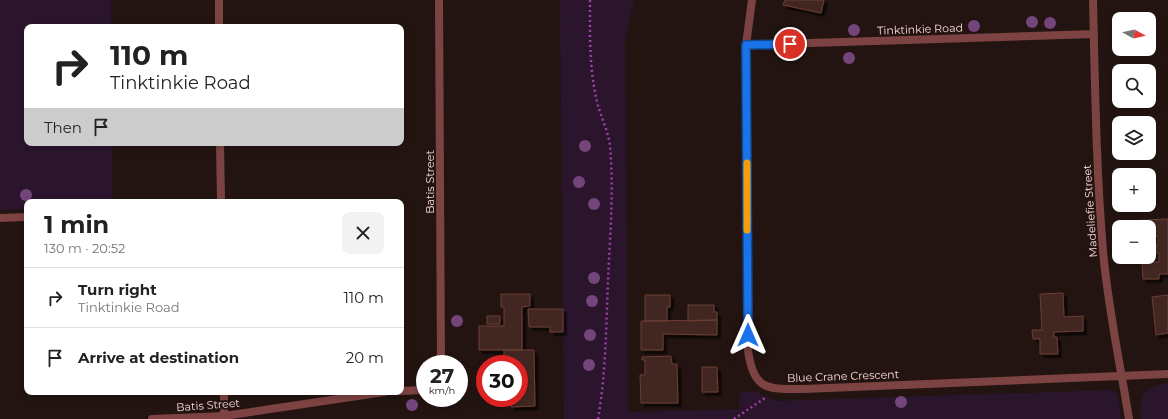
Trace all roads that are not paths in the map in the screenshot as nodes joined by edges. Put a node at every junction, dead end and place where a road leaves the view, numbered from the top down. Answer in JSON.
{"nodes":[{"id":1,"x":219,"y":0,"type":"edge"},
{"id":2,"x":439,"y":0,"type":"edge"},
{"id":3,"x":752,"y":0,"type":"edge"},
{"id":4,"x":1093,"y":0,"type":"edge"},
{"id":5,"x":220,"y":24,"type":"edge"},
{"id":6,"x":1094,"y":34,"type":"junction"},
{"id":7,"x":746,"y":45,"type":"junction"},
{"id":8,"x":220,"y":146,"type":"edge"},
{"id":9,"x":221,"y":199,"type":"edge"},
{"id":10,"x":24,"y":217,"type":"edge"},
{"id":11,"x":0,"y":218,"type":"edge"},
{"id":12,"x":441,"y":355,"type":"edge"},
{"id":13,"x":1168,"y":374,"type":"edge"},
{"id":14,"x":1122,"y":377,"type":"junction"},
{"id":15,"x":416,"y":390,"type":"edge"},
{"id":16,"x":404,"y":391,"type":"edge"},
{"id":17,"x":224,"y":395,"type":"edge"},
{"id":18,"x":364,"y":395,"type":"edge"},
{"id":19,"x":224,"y":416,"type":"junction"},
{"id":20,"x":152,"y":419,"type":"edge"},
{"id":21,"x":1129,"y":419,"type":"edge"}],
"edges":[{"from":1,"to":5,"type":"street"},
{"from":2,"to":12,"type":"street","name":"Batis Street"},
{"from":3,"to":7,"type":"street","name":"Blue Crane Crescent"},
{"from":4,"to":6,"type":"street","name":"Madeliefie Street"},
{"from":6,"to":7,"type":"street","name":"Tinktinkie Road"},
{"from":6,"to":14,"type":"street","name":"Madeliefie Street"},
{"from":7,"to":14,"type":"street","name":"Blue Crane Crescent"},
{"from":8,"to":9,"type":"street"},
{"from":10,"to":11,"type":"street"},
{"from":13,"to":14,"type":"street","name":"Blue Crane Crescent"},
{"from":14,"to":21,"type":"street","name":"Madeliefie Street"},
{"from":15,"to":16,"type":"street"},
{"from":17,"to":19,"type":"street"},
{"from":18,"to":19,"type":"street","name":"Batis Street"},
{"from":19,"to":20,"type":"street","name":"Batis Street"}]}
